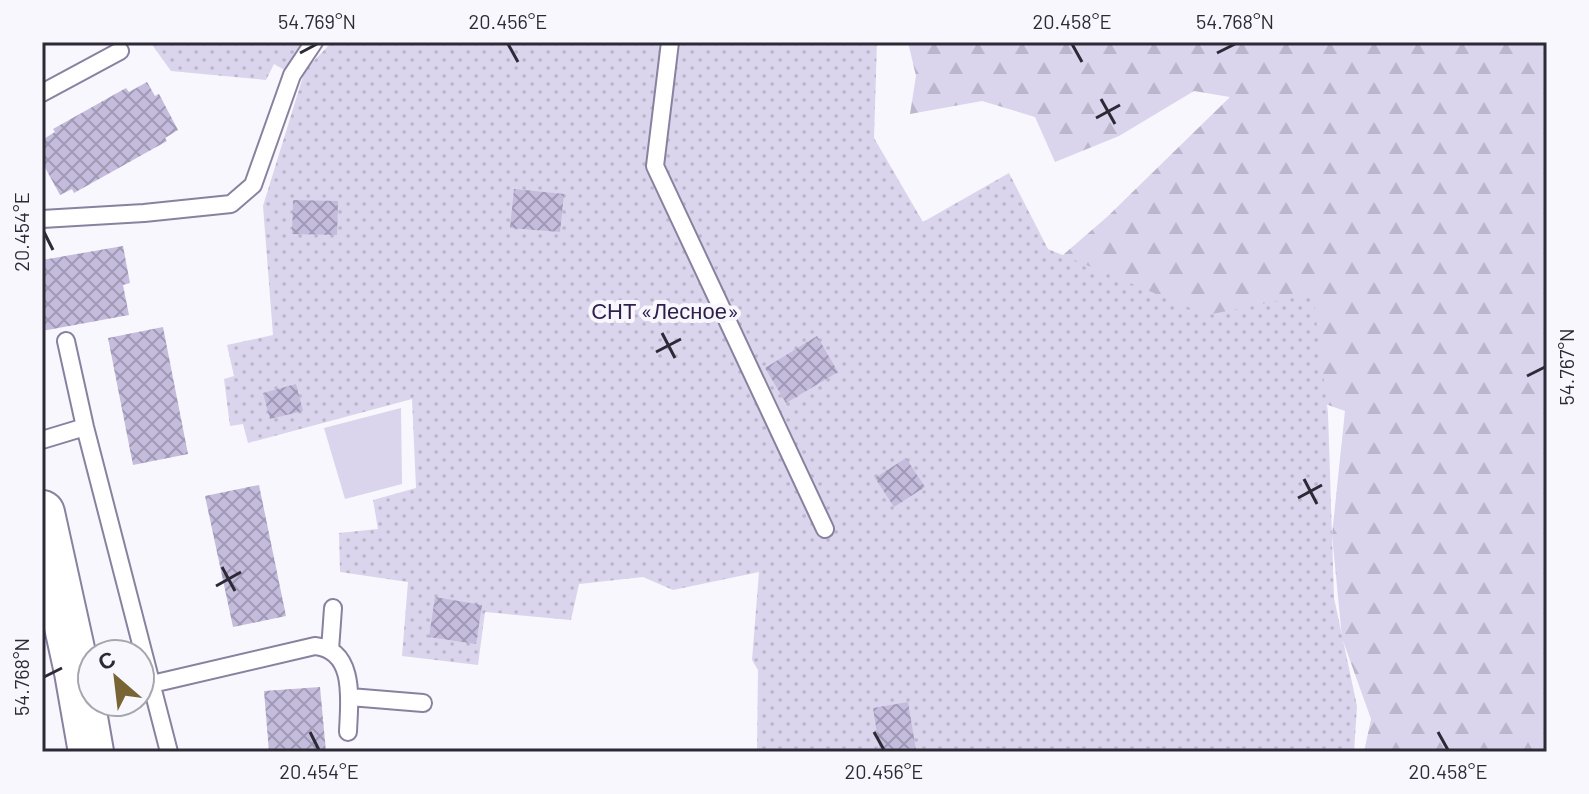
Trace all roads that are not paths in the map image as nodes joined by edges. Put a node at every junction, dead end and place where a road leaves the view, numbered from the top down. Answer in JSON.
{"nodes":[{"id":1,"x":314,"y":42,"type":"edge"},
{"id":2,"x":670,"y":42,"type":"edge"},
{"id":3,"x":120,"y":51,"type":"dead end"},
{"id":4,"x":42,"y":93,"type":"edge"},
{"id":5,"x":42,"y":219,"type":"edge"},
{"id":6,"x":66,"y":341,"type":"dead end"},
{"id":7,"x":85,"y":427,"type":"junction"},
{"id":8,"x":42,"y":440,"type":"edge"},
{"id":9,"x":42,"y":513,"type":"edge"},
{"id":10,"x":825,"y":529,"type":"dead end"},
{"id":11,"x":333,"y":608,"type":"dead end"},
{"id":12,"x":140,"y":638,"type":"edge"},
{"id":13,"x":330,"y":650,"type":"junction"},
{"id":14,"x":156,"y":683,"type":"edge"},
{"id":15,"x":350,"y":697,"type":"junction"},
{"id":16,"x":156,"y":700,"type":"edge"},
{"id":17,"x":423,"y":703,"type":"dead end"},
{"id":18,"x":348,"y":732,"type":"dead end"},
{"id":19,"x":91,"y":752,"type":"edge"},
{"id":20,"x":169,"y":752,"type":"edge"}],
"edges":[{"from":1,"to":5,"type":"lane"},
{"from":2,"to":10,"type":"lane"},
{"from":3,"to":4,"type":"lane"},
{"from":6,"to":7,"type":"lane"},
{"from":7,"to":8,"type":"lane"},
{"from":7,"to":12,"type":"lane"},
{"from":9,"to":19,"type":"main road"},
{"from":11,"to":13,"type":"lane"},
{"from":13,"to":14,"type":"lane"},
{"from":13,"to":15,"type":"lane"},
{"from":15,"to":17,"type":"lane"},
{"from":15,"to":18,"type":"lane"},
{"from":16,"to":20,"type":"lane"}]}
